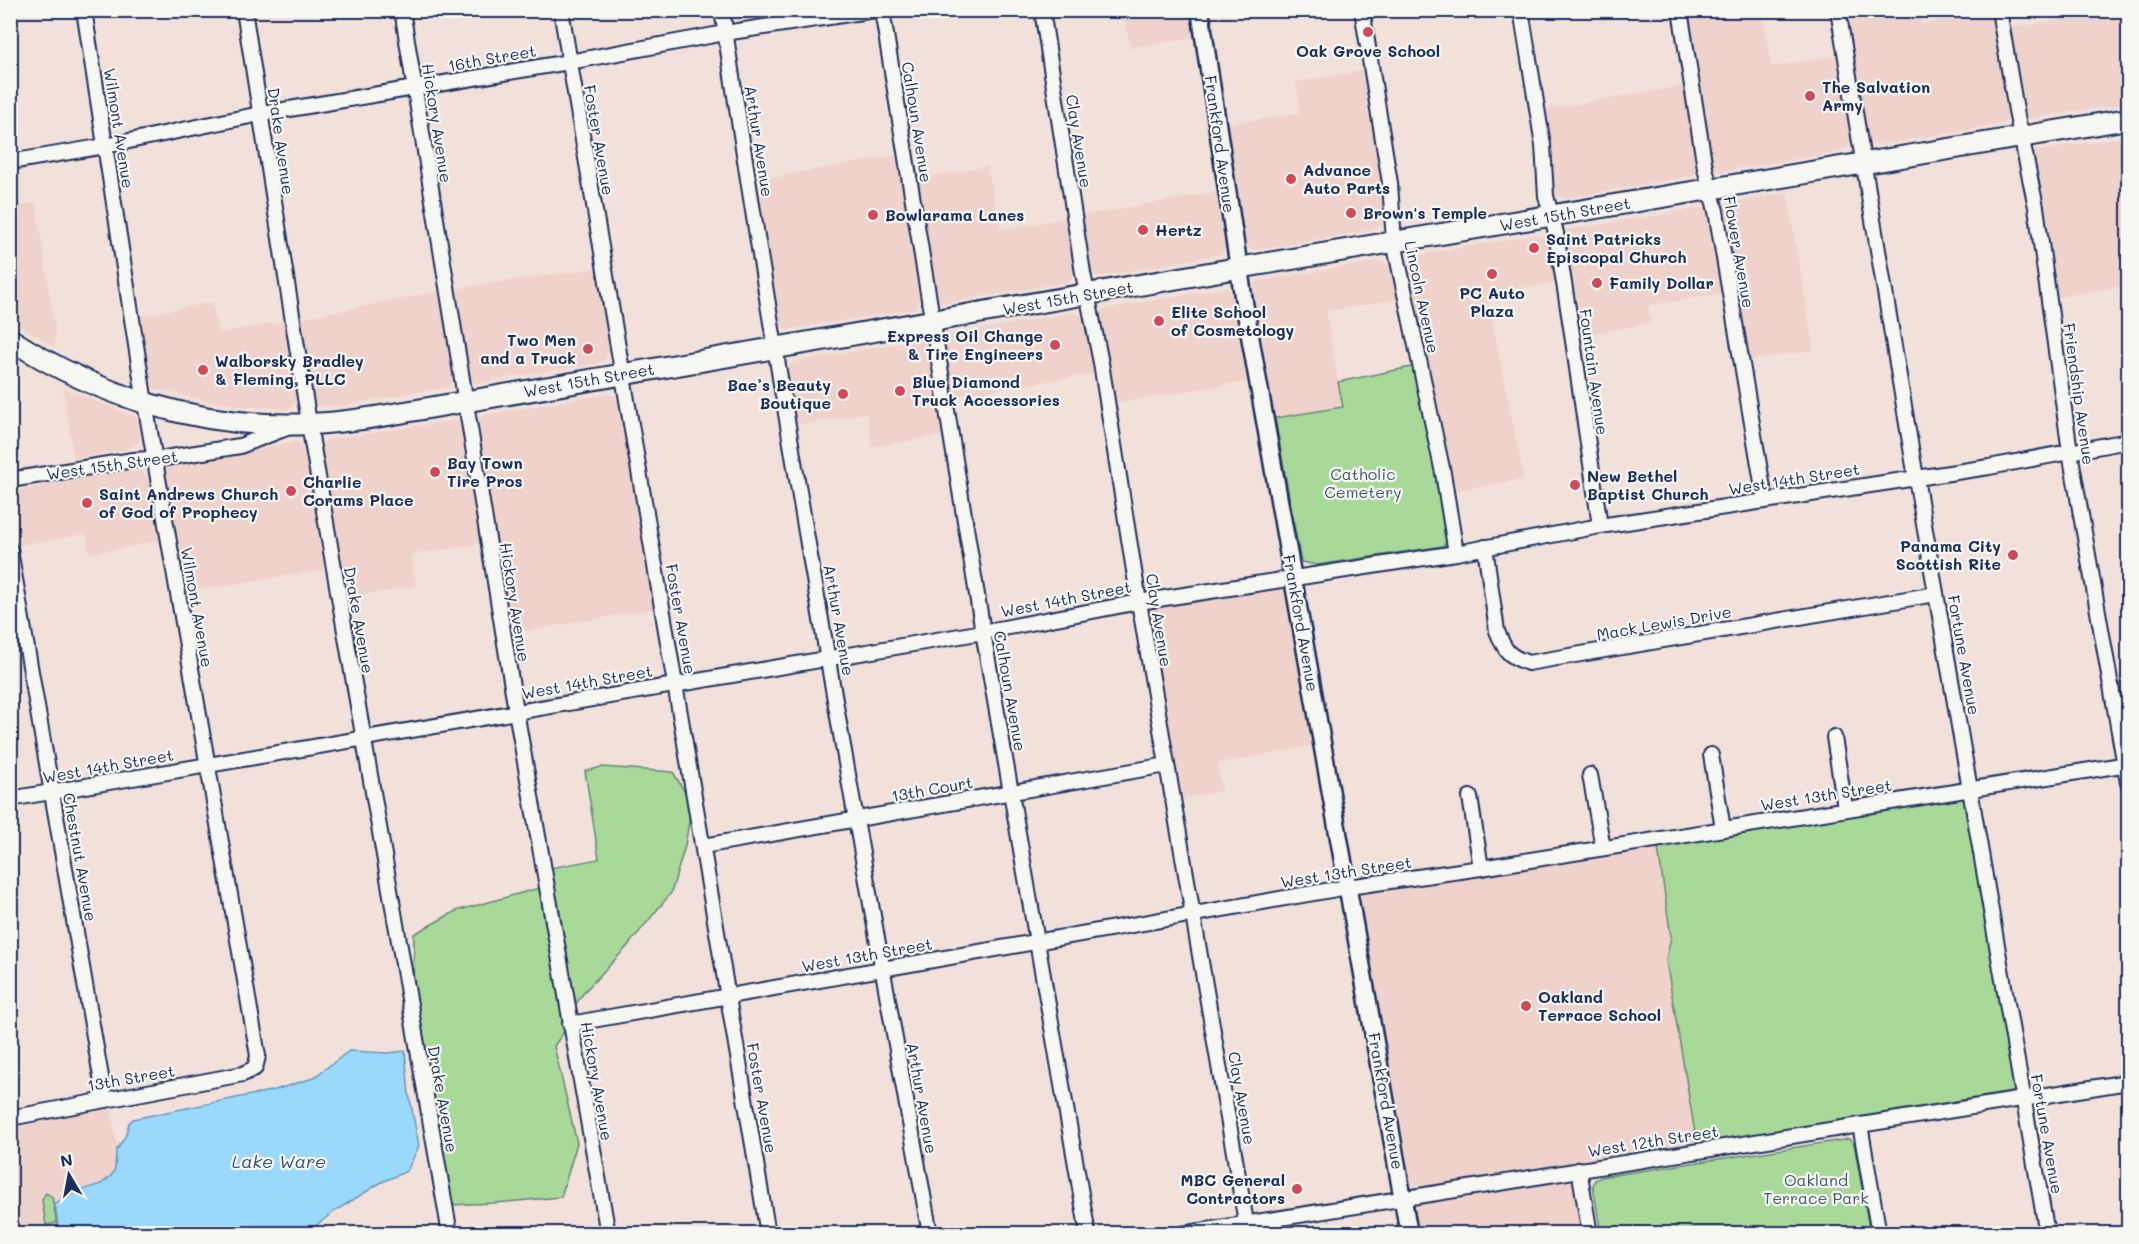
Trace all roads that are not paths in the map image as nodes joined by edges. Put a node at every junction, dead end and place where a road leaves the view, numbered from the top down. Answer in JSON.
{"nodes":[{"id":1,"x":84,"y":10,"type":"edge"},
{"id":2,"x":244,"y":10,"type":"edge"},
{"id":3,"x":402,"y":10,"type":"edge"},
{"id":4,"x":561,"y":10,"type":"edge"},
{"id":5,"x":722,"y":10,"type":"edge"},
{"id":6,"x":875,"y":10,"type":"edge"},
{"id":7,"x":882,"y":10,"type":"edge"},
{"id":8,"x":1042,"y":10,"type":"edge"},
{"id":9,"x":1200,"y":10,"type":"edge"},
{"id":10,"x":1362,"y":10,"type":"edge"},
{"id":11,"x":1521,"y":10,"type":"edge"},
{"id":12,"x":1680,"y":10,"type":"edge"},
{"id":13,"x":1838,"y":10,"type":"edge"},
{"id":14,"x":1999,"y":10,"type":"edge"},
{"id":15,"x":725,"y":33,"type":"junction"},
{"id":16,"x":569,"y":62,"type":"junction"},
{"id":17,"x":414,"y":88,"type":"junction"},
{"id":18,"x":260,"y":114,"type":"junction"},
{"id":19,"x":2128,"y":119,"type":"edge"},
{"id":20,"x":2021,"y":137,"type":"junction"},
{"id":21,"x":105,"y":147,"type":"junction"},
{"id":22,"x":10,"y":162,"type":"edge"},
{"id":23,"x":1863,"y":164,"type":"junction"},
{"id":24,"x":1711,"y":189,"type":"junction"},
{"id":25,"x":1551,"y":216,"type":"junction"},
{"id":26,"x":1394,"y":242,"type":"junction"},
{"id":27,"x":1238,"y":268,"type":"junction"},
{"id":28,"x":1088,"y":295,"type":"junction"},
{"id":29,"x":932,"y":322,"type":"junction"},
{"id":30,"x":10,"y":339,"type":"edge"},
{"id":31,"x":776,"y":348,"type":"junction"},
{"id":32,"x":622,"y":375,"type":"junction"},
{"id":33,"x":465,"y":402,"type":"junction"},
{"id":34,"x":145,"y":403,"type":"junction"},
{"id":35,"x":302,"y":424,"type":"junction"},
{"id":36,"x":2128,"y":441,"type":"edge"},
{"id":37,"x":2070,"y":452,"type":"junction"},
{"id":38,"x":154,"y":458,"type":"junction"},
{"id":39,"x":1916,"y":478,"type":"junction"},
{"id":40,"x":10,"y":480,"type":"edge"},
{"id":41,"x":1765,"y":500,"type":"junction"},
{"id":42,"x":1600,"y":526,"type":"junction"},
{"id":43,"x":1485,"y":547,"type":"junction"},
{"id":44,"x":10,"y":550,"type":"edge"},
{"id":45,"x":1456,"y":553,"type":"junction"},
{"id":46,"x":1293,"y":578,"type":"junction"},
{"id":47,"x":1936,"y":594,"type":"junction"},
{"id":48,"x":1140,"y":602,"type":"junction"},
{"id":49,"x":983,"y":632,"type":"junction"},
{"id":50,"x":829,"y":659,"type":"junction"},
{"id":51,"x":675,"y":684,"type":"junction"},
{"id":52,"x":516,"y":711,"type":"junction"},
{"id":53,"x":1834,"y":737,"type":"dead end"},
{"id":54,"x":363,"y":739,"type":"junction"},
{"id":55,"x":1711,"y":755,"type":"dead end"},
{"id":56,"x":1167,"y":765,"type":"junction"},
{"id":57,"x":2127,"y":765,"type":"edge"},
{"id":58,"x":207,"y":766,"type":"junction"},
{"id":59,"x":1590,"y":775,"type":"dead end"},
{"id":60,"x":2128,"y":783,"type":"edge"},
{"id":61,"x":1971,"y":789,"type":"junction"},
{"id":62,"x":52,"y":792,"type":"junction"},
{"id":63,"x":1011,"y":792,"type":"junction"},
{"id":64,"x":1470,"y":797,"type":"dead end"},
{"id":65,"x":10,"y":799,"type":"edge"},
{"id":66,"x":1845,"y":808,"type":"junction"},
{"id":67,"x":856,"y":819,"type":"junction"},
{"id":68,"x":1723,"y":829,"type":"junction"},
{"id":69,"x":703,"y":846,"type":"junction"},
{"id":70,"x":1603,"y":848,"type":"junction"},
{"id":71,"x":1481,"y":868,"type":"junction"},
{"id":72,"x":1348,"y":887,"type":"junction"},
{"id":73,"x":1194,"y":913,"type":"junction"},
{"id":74,"x":1036,"y":942,"type":"junction"},
{"id":75,"x":882,"y":969,"type":"junction"},
{"id":76,"x":728,"y":995,"type":"junction"},
{"id":77,"x":570,"y":1024,"type":"junction"},
{"id":78,"x":256,"y":1066,"type":"joint"},
{"id":79,"x":2128,"y":1082,"type":"edge"},
{"id":80,"x":2024,"y":1099,"type":"junction"},
{"id":81,"x":105,"y":1100,"type":"junction"},
{"id":82,"x":10,"y":1118,"type":"edge"},
{"id":83,"x":1860,"y":1125,"type":"junction"},
{"id":84,"x":1579,"y":1169,"type":"junction"},
{"id":85,"x":1403,"y":1197,"type":"junction"},
{"id":86,"x":1247,"y":1228,"type":"edge"},
{"id":87,"x":450,"y":1233,"type":"edge"},
{"id":88,"x":608,"y":1233,"type":"edge"},
{"id":89,"x":768,"y":1233,"type":"edge"},
{"id":90,"x":930,"y":1233,"type":"edge"},
{"id":91,"x":1088,"y":1233,"type":"edge"},
{"id":92,"x":1182,"y":1233,"type":"edge"},
{"id":93,"x":1409,"y":1233,"type":"edge"},
{"id":94,"x":1590,"y":1233,"type":"edge"},
{"id":95,"x":1880,"y":1233,"type":"edge"},
{"id":96,"x":2047,"y":1233,"type":"edge"}],
"edges":[{"from":1,"to":21,"type":"street","name":"Wilmont Avenue"},
{"from":2,"to":18,"type":"street","name":"Drake Avenue"},
{"from":3,"to":17,"type":"street","name":"Hickory Avenue"},
{"from":4,"to":16,"type":"street","name":"Foster Avenue"},
{"from":5,"to":15,"type":"street","name":"Arthur Avenue"},
{"from":6,"to":15,"type":"street","name":"16th Street"},
{"from":7,"to":29,"type":"street","name":"Calhoun Avenue"},
{"from":8,"to":28,"type":"street","name":"Clay Avenue"},
{"from":9,"to":27,"type":"main road","name":"Frankford Avenue"},
{"from":10,"to":26,"type":"street","name":"Lincoln Avenue"},
{"from":11,"to":25,"type":"street","name":"Fountain Avenue"},
{"from":12,"to":24,"type":"street","name":"Flower Avenue"},
{"from":13,"to":23,"type":"street","name":"Fortune Avenue"},
{"from":14,"to":20,"type":"street","name":"Friendship Avenue"},
{"from":15,"to":16,"type":"street","name":"16th Street"},
{"from":15,"to":31,"type":"street","name":"Arthur Avenue"},
{"from":16,"to":17,"type":"street","name":"16th Street"},
{"from":16,"to":32,"type":"street","name":"Foster Avenue"},
{"from":17,"to":18,"type":"street","name":"16th Street"},
{"from":17,"to":33,"type":"street","name":"Hickory Avenue"},
{"from":18,"to":21,"type":"street","name":"16th Street"},
{"from":18,"to":35,"type":"street","name":"Drake Avenue"},
{"from":19,"to":20,"type":"highway","name":"West 15th Street"},
{"from":20,"to":23,"type":"highway","name":"West 15th Street"},
{"from":20,"to":37,"type":"street","name":"Friendship Avenue"},
{"from":21,"to":22,"type":"street","name":"16th Street"},
{"from":21,"to":34,"type":"street","name":"Wilmont Avenue"},
{"from":23,"to":24,"type":"highway","name":"West 15th Street"},
{"from":23,"to":39,"type":"street","name":"Fortune Avenue"},
{"from":24,"to":25,"type":"highway","name":"West 15th Street"},
{"from":24,"to":41,"type":"street","name":"Flower Avenue"},
{"from":25,"to":26,"type":"highway","name":"West 15th Street"},
{"from":25,"to":42,"type":"street","name":"Fountain Avenue"},
{"from":26,"to":27,"type":"highway","name":"West 15th Street"},
{"from":26,"to":45,"type":"street","name":"Lincoln Avenue"},
{"from":27,"to":28,"type":"highway","name":"West 15th Street"},
{"from":27,"to":46,"type":"main road","name":"Frankford Avenue"},
{"from":28,"to":29,"type":"highway","name":"West 15th Street"},
{"from":28,"to":48,"type":"street","name":"Clay Avenue"},
{"from":29,"to":31,"type":"highway","name":"West 15th Street"},
{"from":29,"to":49,"type":"street","name":"Calhoun Avenue"},
{"from":30,"to":34,"type":"highway"},
{"from":31,"to":32,"type":"highway","name":"West 15th Street"},
{"from":31,"to":50,"type":"street","name":"Arthur Avenue"},
{"from":32,"to":33,"type":"highway","name":"West 15th Street"},
{"from":32,"to":51,"type":"street","name":"Foster Avenue"},
{"from":33,"to":35,"type":"highway","name":"West 15th Street"},
{"from":33,"to":52,"type":"street","name":"Hickory Avenue"},
{"from":34,"to":35,"type":"highway"},
{"from":34,"to":38,"type":"street","name":"Wilmont Avenue"},
{"from":35,"to":38,"type":"street","name":"West 15th Street"},
{"from":35,"to":54,"type":"street","name":"Drake Avenue"},
{"from":36,"to":37,"type":"street","name":"West 14th Street"},
{"from":37,"to":39,"type":"street","name":"West 14th Street"},
{"from":37,"to":57,"type":"street","name":"Friendship Avenue"},
{"from":38,"to":40,"type":"street","name":"West 15th Street"},
{"from":38,"to":58,"type":"street","name":"Wilmont Avenue"},
{"from":39,"to":41,"type":"street","name":"West 14th Street"},
{"from":39,"to":47,"type":"street","name":"Fortune Avenue"},
{"from":41,"to":42,"type":"street","name":"West 14th Street"},
{"from":42,"to":43,"type":"street","name":"West 14th Street"},
{"from":43,"to":45,"type":"street","name":"West 14th Street"},
{"from":43,"to":47,"type":"street","name":"Mack Lewis Drive"},
{"from":44,"to":62,"type":"street","name":"Chestnut Avenue"},
{"from":45,"to":46,"type":"street","name":"West 14th Street"},
{"from":46,"to":48,"type":"street","name":"West 14th Street"},
{"from":46,"to":72,"type":"main road","name":"Frankford Avenue"},
{"from":47,"to":61,"type":"street","name":"Fortune Avenue"},
{"from":48,"to":49,"type":"street","name":"West 14th Street"},
{"from":48,"to":56,"type":"street","name":"Clay Avenue"},
{"from":49,"to":50,"type":"street","name":"West 14th Street"},
{"from":49,"to":63,"type":"street","name":"Calhoun Avenue"},
{"from":50,"to":51,"type":"street","name":"West 14th Street"},
{"from":50,"to":67,"type":"street","name":"Arthur Avenue"},
{"from":51,"to":52,"type":"street","name":"West 14th Street"},
{"from":51,"to":69,"type":"street","name":"Foster Avenue"},
{"from":52,"to":54,"type":"street","name":"West 14th Street"},
{"from":52,"to":77,"type":"street","name":"Hickory Avenue"},
{"from":53,"to":66,"type":"street"},
{"from":54,"to":58,"type":"street","name":"West 14th Street"},
{"from":54,"to":87,"type":"street","name":"Drake Avenue"},
{"from":55,"to":68,"type":"street"},
{"from":56,"to":63,"type":"street","name":"13th Court"},
{"from":56,"to":73,"type":"street","name":"Clay Avenue"},
{"from":57,"to":60,"type":"street","name":"Friendship Avenue"},
{"from":57,"to":61,"type":"street","name":"West 13th Street"},
{"from":58,"to":62,"type":"street","name":"West 14th Street"},
{"from":58,"to":78,"type":"street","name":"Wilmont Avenue"},
{"from":59,"to":70,"type":"street"},
{"from":61,"to":66,"type":"street","name":"West 13th Street"},
{"from":61,"to":80,"type":"street","name":"Fortune Avenue"},
{"from":62,"to":65,"type":"street","name":"West 14th Street"},
{"from":62,"to":81,"type":"street","name":"Chestnut Avenue"},
{"from":63,"to":67,"type":"street","name":"13th Court"},
{"from":63,"to":74,"type":"street","name":"Calhoun Avenue"},
{"from":64,"to":71,"type":"street"},
{"from":66,"to":68,"type":"street","name":"West 13th Street"},
{"from":67,"to":69,"type":"street","name":"13th Court"},
{"from":67,"to":75,"type":"street","name":"Arthur Avenue"},
{"from":68,"to":70,"type":"street","name":"West 13th Street"},
{"from":69,"to":76,"type":"street","name":"Foster Avenue"},
{"from":70,"to":71,"type":"street","name":"West 13th Street"},
{"from":71,"to":72,"type":"street","name":"West 13th Street"},
{"from":72,"to":73,"type":"street","name":"West 13th Street"},
{"from":72,"to":85,"type":"main road","name":"Frankford Avenue"},
{"from":73,"to":74,"type":"street","name":"West 13th Street"},
{"from":73,"to":86,"type":"street","name":"Clay Avenue"},
{"from":74,"to":75,"type":"street","name":"West 13th Street"},
{"from":74,"to":91,"type":"street","name":"Calhoun Avenue"},
{"from":75,"to":76,"type":"street","name":"West 13th Street"},
{"from":75,"to":90,"type":"street","name":"Arthur Avenue"},
{"from":76,"to":77,"type":"street","name":"West 13th Street"},
{"from":76,"to":89,"type":"street","name":"Foster Avenue"},
{"from":77,"to":88,"type":"street","name":"Hickory Avenue"},
{"from":78,"to":81,"type":"street","name":"13th Street"},
{"from":79,"to":80,"type":"street","name":"West 12th Street"},
{"from":80,"to":83,"type":"street","name":"West 12th Street"},
{"from":80,"to":96,"type":"street","name":"Fortune Avenue"},
{"from":81,"to":82,"type":"street","name":"13th Street"},
{"from":83,"to":84,"type":"street","name":"West 12th Street"},
{"from":83,"to":95,"type":"street"},
{"from":84,"to":85,"type":"street","name":"West 12th Street"},
{"from":84,"to":94,"type":"street"},
{"from":85,"to":86,"type":"street","name":"West 12th Street"},
{"from":85,"to":93,"type":"main road","name":"Frankford Avenue"},
{"from":86,"to":92,"type":"street","name":"West 12th Street"}]}
